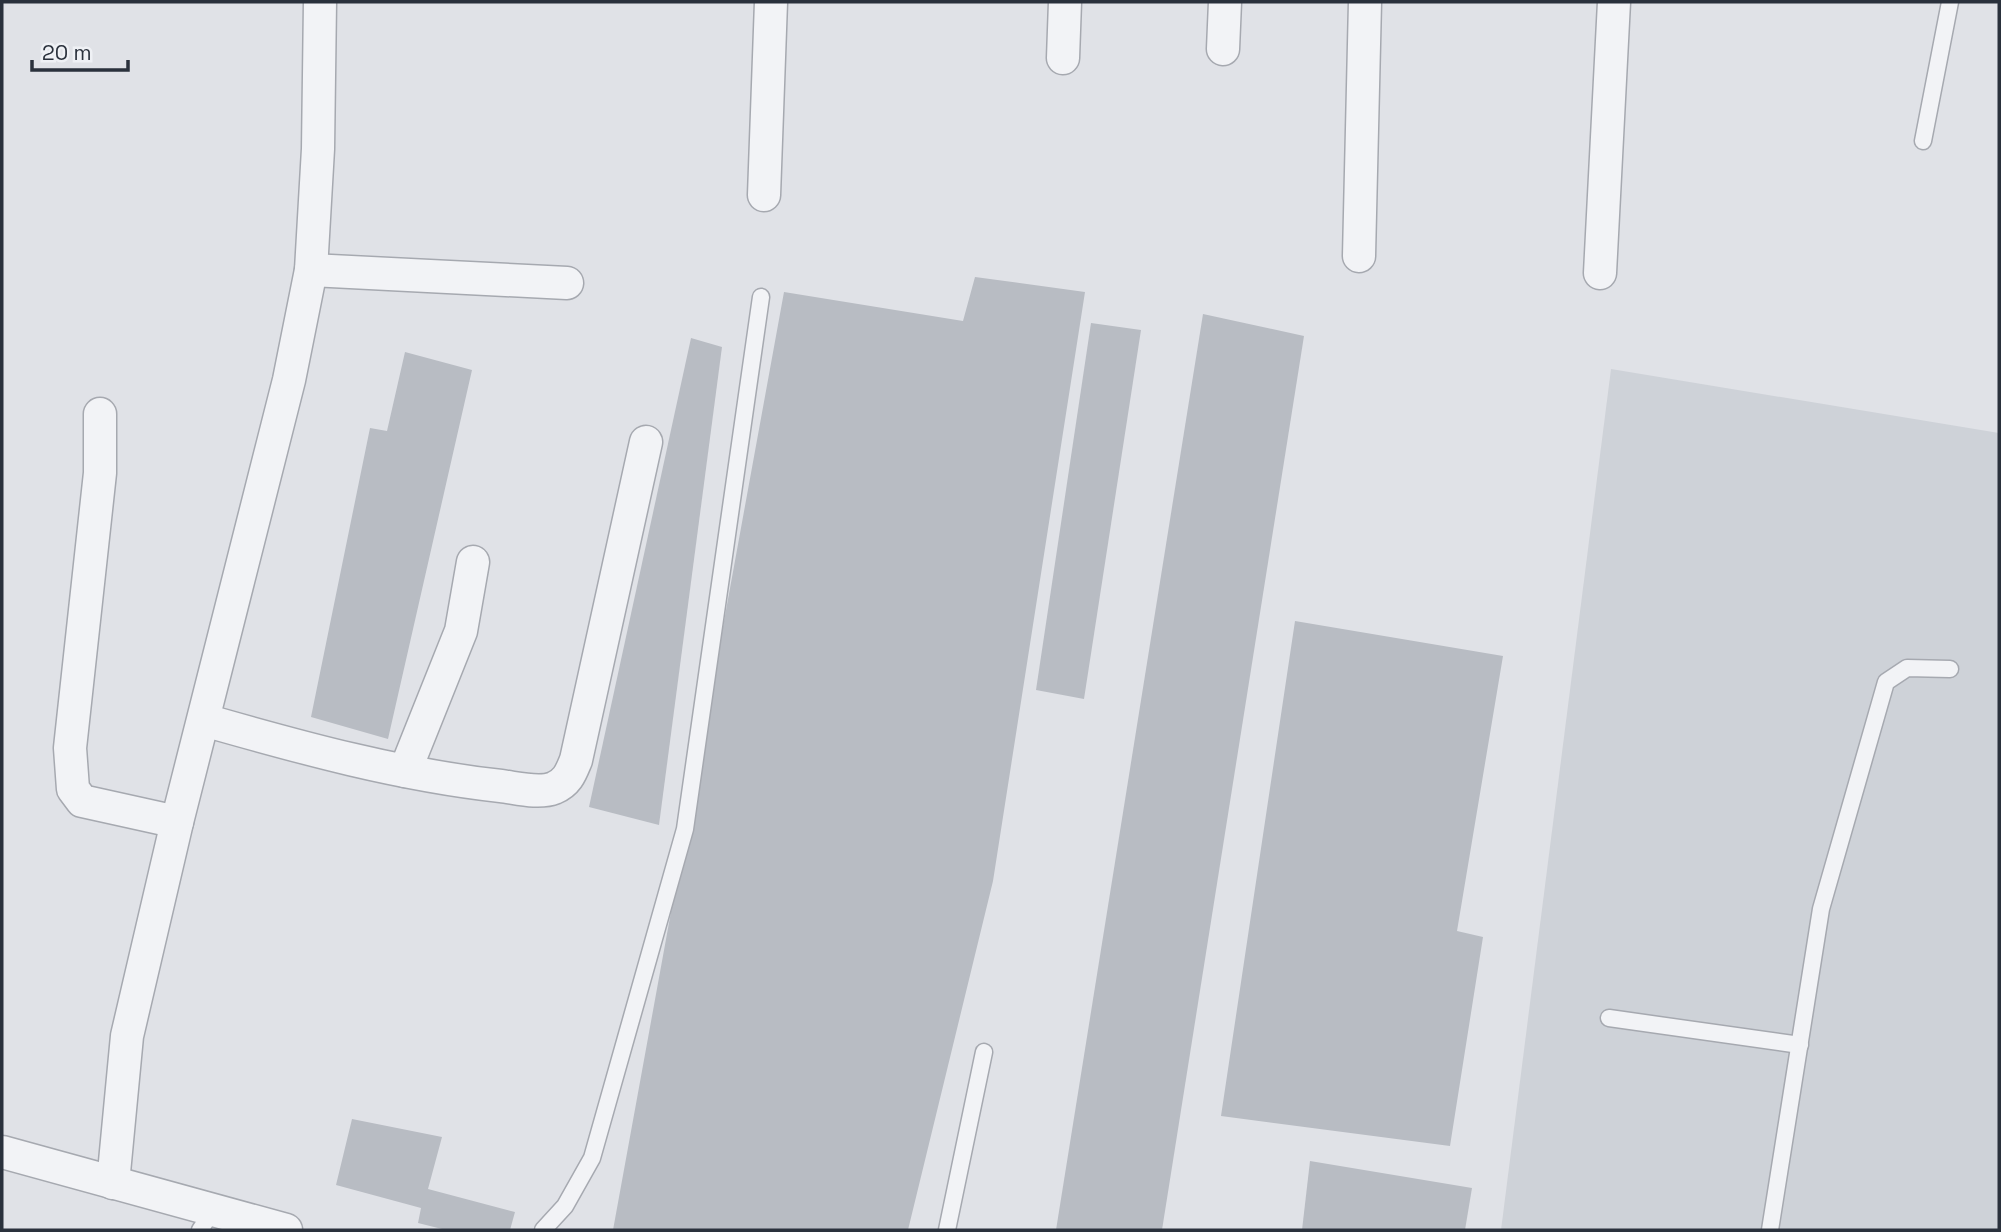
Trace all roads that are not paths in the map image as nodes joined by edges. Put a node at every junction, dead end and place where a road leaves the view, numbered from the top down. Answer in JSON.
{"nodes":[{"id":1,"x":320,"y":2,"type":"edge"},
{"id":2,"x":771,"y":2,"type":"edge"},
{"id":3,"x":1066,"y":2,"type":"edge"},
{"id":4,"x":1225,"y":2,"type":"edge"},
{"id":5,"x":1365,"y":2,"type":"edge"},
{"id":6,"x":1614,"y":2,"type":"edge"},
{"id":7,"x":1950,"y":2,"type":"edge"},
{"id":8,"x":1223,"y":49,"type":"dead end"},
{"id":9,"x":1063,"y":58,"type":"dead end"},
{"id":10,"x":1923,"y":141,"type":"dead end"},
{"id":11,"x":764,"y":195,"type":"dead end"},
{"id":12,"x":1359,"y":256,"type":"dead end"},
{"id":13,"x":311,"y":266,"type":"junction"},
{"id":14,"x":1600,"y":273,"type":"dead end"},
{"id":15,"x":567,"y":283,"type":"dead end"},
{"id":16,"x":761,"y":297,"type":"dead end"},
{"id":17,"x":100,"y":414,"type":"dead end"},
{"id":18,"x":646,"y":442,"type":"dead end"},
{"id":19,"x":473,"y":562,"type":"dead end"},
{"id":20,"x":1950,"y":669,"type":"dead end"},
{"id":21,"x":204,"y":720,"type":"junction"},
{"id":22,"x":405,"y":771,"type":"junction"},
{"id":23,"x":177,"y":822,"type":"junction"},
{"id":24,"x":1609,"y":1018,"type":"dead end"},
{"id":25,"x":1800,"y":1045,"type":"junction"},
{"id":26,"x":984,"y":1052,"type":"dead end"},
{"id":27,"x":2,"y":1152,"type":"edge"},
{"id":28,"x":113,"y":1183,"type":"junction"},
{"id":29,"x":206,"y":1220,"type":"edge"},
{"id":30,"x":286,"y":1230,"type":"edge"},
{"id":31,"x":543,"y":1230,"type":"edge"},
{"id":32,"x":947,"y":1230,"type":"edge"},
{"id":33,"x":1770,"y":1230,"type":"edge"}],
"edges":[{"from":1,"to":13,"type":"street"},
{"from":2,"to":11,"type":"street"},
{"from":3,"to":9,"type":"street"},
{"from":4,"to":8,"type":"street"},
{"from":5,"to":12,"type":"street"},
{"from":6,"to":14,"type":"street"},
{"from":7,"to":10,"type":"lane"},
{"from":13,"to":15,"type":"street"},
{"from":13,"to":21,"type":"street"},
{"from":16,"to":31,"type":"lane"},
{"from":17,"to":23,"type":"street"},
{"from":18,"to":22,"type":"street"},
{"from":19,"to":22,"type":"street"},
{"from":20,"to":25,"type":"lane"},
{"from":21,"to":22,"type":"street"},
{"from":21,"to":23,"type":"street"},
{"from":23,"to":28,"type":"street"},
{"from":24,"to":25,"type":"lane"},
{"from":25,"to":33,"type":"lane"},
{"from":26,"to":32,"type":"lane"},
{"from":27,"to":28,"type":"street"},
{"from":28,"to":29,"type":"street"},
{"from":29,"to":30,"type":"street"}]}
